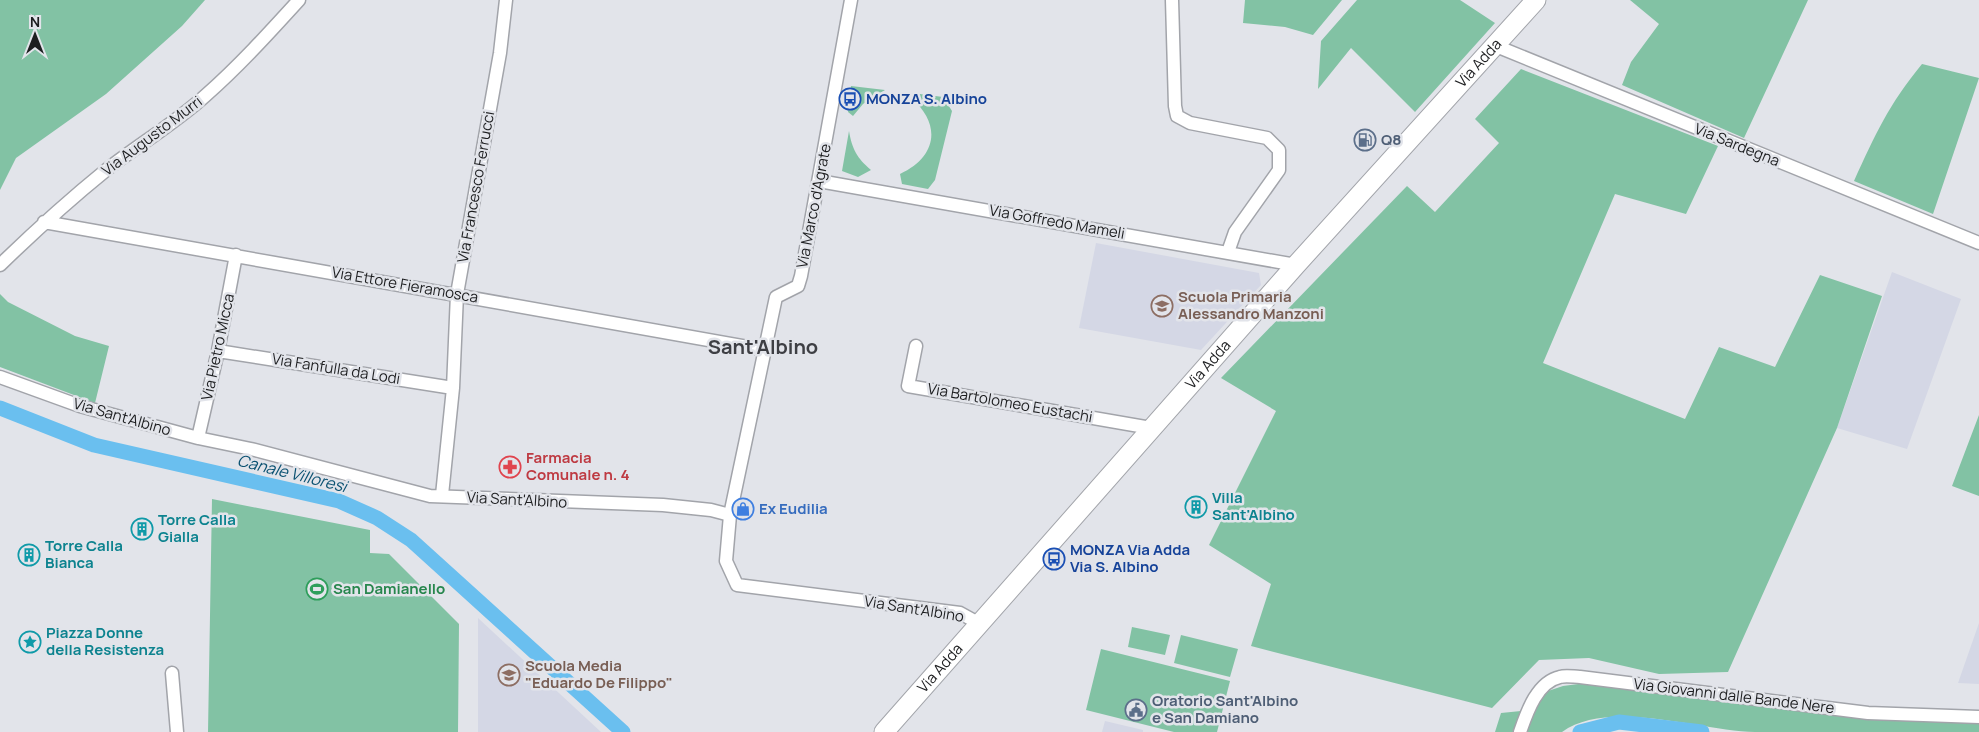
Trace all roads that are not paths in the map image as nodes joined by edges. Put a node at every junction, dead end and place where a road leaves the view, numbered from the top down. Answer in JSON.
{"nodes":[{"id":1,"x":299,"y":0,"type":"edge"},
{"id":2,"x":506,"y":0,"type":"edge"},
{"id":3,"x":851,"y":0,"type":"edge"},
{"id":4,"x":1172,"y":0,"type":"edge"},
{"id":5,"x":1536,"y":0,"type":"edge"},
{"id":6,"x":1496,"y":46,"type":"junction"},
{"id":7,"x":819,"y":181,"type":"junction"},
{"id":8,"x":44,"y":222,"type":"junction"},
{"id":9,"x":1979,"y":243,"type":"edge"},
{"id":10,"x":1228,"y":252,"type":"junction"},
{"id":11,"x":236,"y":255,"type":"junction"},
{"id":12,"x":1296,"y":265,"type":"junction"},
{"id":13,"x":0,"y":266,"type":"edge"},
{"id":14,"x":457,"y":294,"type":"junction"},
{"id":15,"x":916,"y":346,"type":"dead end"},
{"id":16,"x":765,"y":350,"type":"junction"},
{"id":17,"x":218,"y":351,"type":"junction"},
{"id":18,"x":0,"y":378,"type":"edge"},
{"id":19,"x":453,"y":388,"type":"junction"},
{"id":20,"x":1151,"y":428,"type":"junction"},
{"id":21,"x":198,"y":438,"type":"junction"},
{"id":22,"x":442,"y":495,"type":"junction"},
{"id":23,"x":730,"y":515,"type":"junction"},
{"id":24,"x":980,"y":624,"type":"junction"},
{"id":25,"x":172,"y":674,"type":"dead end"},
{"id":26,"x":1979,"y":717,"type":"edge"},
{"id":27,"x":177,"y":732,"type":"edge"},
{"id":28,"x":884,"y":732,"type":"edge"},
{"id":29,"x":1520,"y":732,"type":"edge"}],
"edges":[{"from":1,"to":8,"type":"street","name":"Via Augusto Murri"},
{"from":2,"to":14,"type":"street","name":"Via Francesco Ferrucci"},
{"from":3,"to":7,"type":"street","name":"Via Marco d'Agrate"},
{"from":4,"to":10,"type":"street"},
{"from":5,"to":6,"type":"main road","name":"Via Adda"},
{"from":6,"to":9,"type":"street","name":"Via Sardegna"},
{"from":6,"to":12,"type":"main road","name":"Via Adda"},
{"from":7,"to":10,"type":"street","name":"Via Goffredo Mameli"},
{"from":7,"to":16,"type":"street","name":"Via Marco d'Agrate"},
{"from":8,"to":11,"type":"street","name":"Via Ettore Fieramosca"},
{"from":8,"to":13,"type":"street","name":"Via Augusto Murri"},
{"from":10,"to":12,"type":"street","name":"Via Goffredo Mameli"},
{"from":11,"to":14,"type":"street","name":"Via Ettore Fieramosca"},
{"from":11,"to":17,"type":"street","name":"Via Pietro Micca"},
{"from":12,"to":20,"type":"main road","name":"Via Adda"},
{"from":14,"to":16,"type":"street","name":"Via Ettore Fieramosca"},
{"from":14,"to":19,"type":"street","name":"Via Francesco Ferrucci"},
{"from":15,"to":20,"type":"street","name":"Via Bartolomeo Eustachi"},
{"from":16,"to":23,"type":"street","name":"Via Marco d'Agrate"},
{"from":17,"to":19,"type":"street","name":"Via Fanfulla da Lodi"},
{"from":17,"to":21,"type":"street","name":"Via Pietro Micca"},
{"from":18,"to":21,"type":"street","name":"Via Sant'Albino"},
{"from":19,"to":22,"type":"street","name":"Via Francesco Ferrucci"},
{"from":20,"to":24,"type":"main road","name":"Via Adda"},
{"from":21,"to":22,"type":"street","name":"Via Sant'Albino"},
{"from":22,"to":23,"type":"street","name":"Via Sant'Albino"},
{"from":23,"to":24,"type":"street","name":"Via Sant'Albino"},
{"from":24,"to":28,"type":"main road","name":"Via Adda"},
{"from":25,"to":27,"type":"street"},
{"from":26,"to":29,"type":"street","name":"Via Giovanni dalle Bande Nere"}]}
